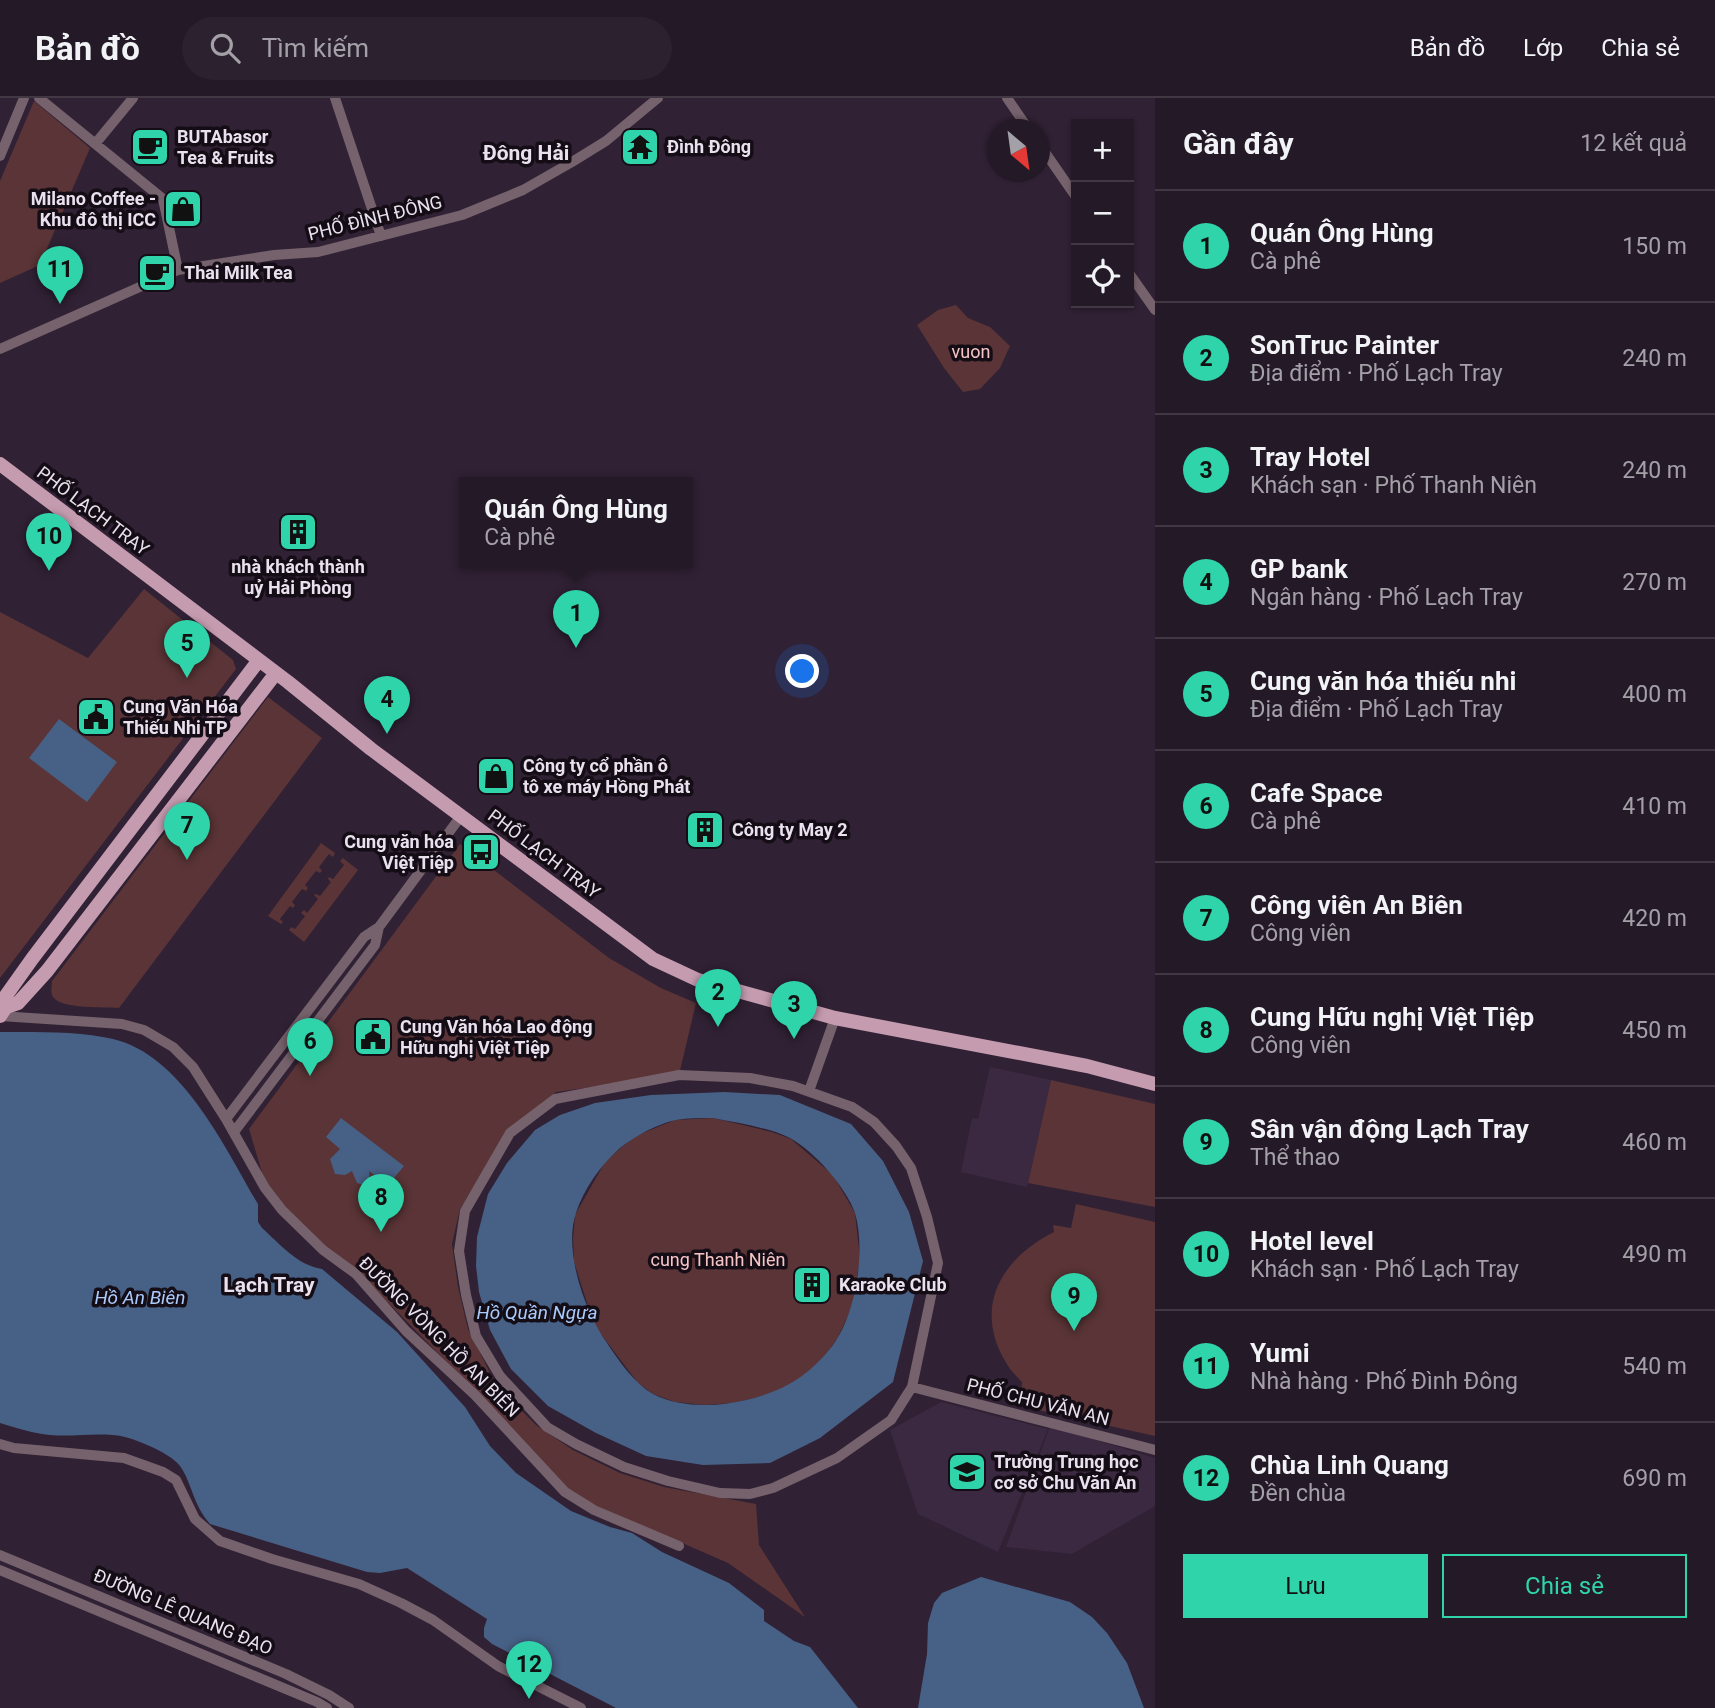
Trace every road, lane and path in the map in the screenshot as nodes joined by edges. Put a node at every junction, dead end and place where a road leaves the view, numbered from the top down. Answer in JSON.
{"nodes":[{"id":1,"x":24,"y":98,"type":"edge"},
{"id":2,"x":39,"y":98,"type":"edge"},
{"id":3,"x":133,"y":98,"type":"edge"},
{"id":4,"x":335,"y":98,"type":"edge"},
{"id":5,"x":658,"y":98,"type":"edge"},
{"id":6,"x":1007,"y":98,"type":"edge"},
{"id":7,"x":1021,"y":119,"type":"edge"},
{"id":8,"x":95,"y":144,"type":"junction"},
{"id":9,"x":0,"y":156,"type":"edge"},
{"id":10,"x":1050,"y":159,"type":"edge"},
{"id":11,"x":1071,"y":190,"type":"edge"},
{"id":12,"x":381,"y":236,"type":"junction"},
{"id":13,"x":178,"y":270,"type":"junction"},
{"id":14,"x":1134,"y":281,"type":"edge"},
{"id":15,"x":1155,"y":310,"type":"edge"},
{"id":16,"x":0,"y":349,"type":"edge"},
{"id":17,"x":0,"y":464,"type":"edge"},
{"id":18,"x":259,"y":660,"type":"junction"},
{"id":19,"x":276,"y":673,"type":"junction"},
{"id":20,"x":461,"y":816,"type":"junction"},
{"id":21,"x":126,"y":837,"type":"junction"},
{"id":22,"x":141,"y":849,"type":"junction"},
{"id":23,"x":379,"y":927,"type":"junction"},
{"id":24,"x":320,"y":995,"type":"junction"},
{"id":25,"x":331,"y":1003,"type":"junction"},
{"id":26,"x":2,"y":1013,"type":"edge"},
{"id":27,"x":835,"y":1018,"type":"junction"},
{"id":28,"x":287,"y":1038,"type":"junction"},
{"id":29,"x":298,"y":1046,"type":"junction"},
{"id":30,"x":1155,"y":1084,"type":"edge"},
{"id":31,"x":809,"y":1091,"type":"junction"},
{"id":32,"x":226,"y":1119,"type":"junction"},
{"id":33,"x":234,"y":1132,"type":"junction"},
{"id":34,"x":912,"y":1387,"type":"junction"},
{"id":35,"x":0,"y":1444,"type":"edge"},
{"id":36,"x":1155,"y":1450,"type":"edge"},
{"id":37,"x":679,"y":1546,"type":"dead end"},
{"id":38,"x":0,"y":1555,"type":"edge"},
{"id":39,"x":0,"y":1570,"type":"edge"},
{"id":40,"x":327,"y":1708,"type":"edge"},
{"id":41,"x":349,"y":1708,"type":"edge"},
{"id":42,"x":581,"y":1708,"type":"edge"}],
"edges":[{"from":1,"to":9,"type":"street"},
{"from":2,"to":8,"type":"street"},
{"from":3,"to":8,"type":"street"},
{"from":4,"to":12,"type":"street"},
{"from":5,"to":12,"type":"street","name":"PHỐ ĐÌNH ĐÔNG"},
{"from":6,"to":7,"type":"street"},
{"from":8,"to":13,"type":"street"},
{"from":10,"to":11,"type":"street"},
{"from":12,"to":13,"type":"street","name":"PHỐ ĐÌNH ĐÔNG"},
{"from":13,"to":16,"type":"street","name":"PHỐ ĐÌNH ĐÔNG"},
{"from":14,"to":15,"type":"street"},
{"from":17,"to":18,"type":"main road","name":"PHỐ LẠCH TRAY"},
{"from":18,"to":19,"type":"main road","name":"PHỐ LẠCH TRAY"},
{"from":18,"to":21,"type":"main road"},
{"from":19,"to":20,"type":"main road","name":"PHỐ LẠCH TRAY"},
{"from":19,"to":22,"type":"main road"},
{"from":20,"to":23,"type":"street"},
{"from":20,"to":27,"type":"main road","name":"PHỐ LẠCH TRAY"},
{"from":21,"to":22,"type":"main road"},
{"from":21,"to":26,"type":"main road"},
{"from":22,"to":26,"type":"main road"},
{"from":23,"to":24,"type":"street"},
{"from":23,"to":25,"type":"street"},
{"from":24,"to":25,"type":"street"},
{"from":24,"to":28,"type":"street"},
{"from":25,"to":29,"type":"street"},
{"from":26,"to":32,"type":"street","name":"ĐƯỜNG VÒNG HỒ AN BIÊN"},
{"from":27,"to":30,"type":"main road","name":"PHỐ LẠCH TRAY"},
{"from":27,"to":31,"type":"street"},
{"from":28,"to":29,"type":"street"},
{"from":28,"to":32,"type":"street"},
{"from":29,"to":33,"type":"street"},
{"from":31,"to":34,"type":"street"},
{"from":31,"to":34,"type":"street"},
{"from":32,"to":33,"type":"street","name":"ĐƯỜNG VÒNG HỒ AN BIÊN"},
{"from":33,"to":37,"type":"street","name":"ĐƯỜNG VÒNG HỒ AN BIÊN"},
{"from":34,"to":36,"type":"street","name":"PHỐ CHU VĂN AN"},
{"from":35,"to":42,"type":"street"},
{"from":38,"to":41,"type":"street","name":"ĐƯỜNG LÊ QUANG ĐẠO"},
{"from":39,"to":40,"type":"street","name":"ĐƯỜNG LÊ QUANG ĐẠO"}]}
